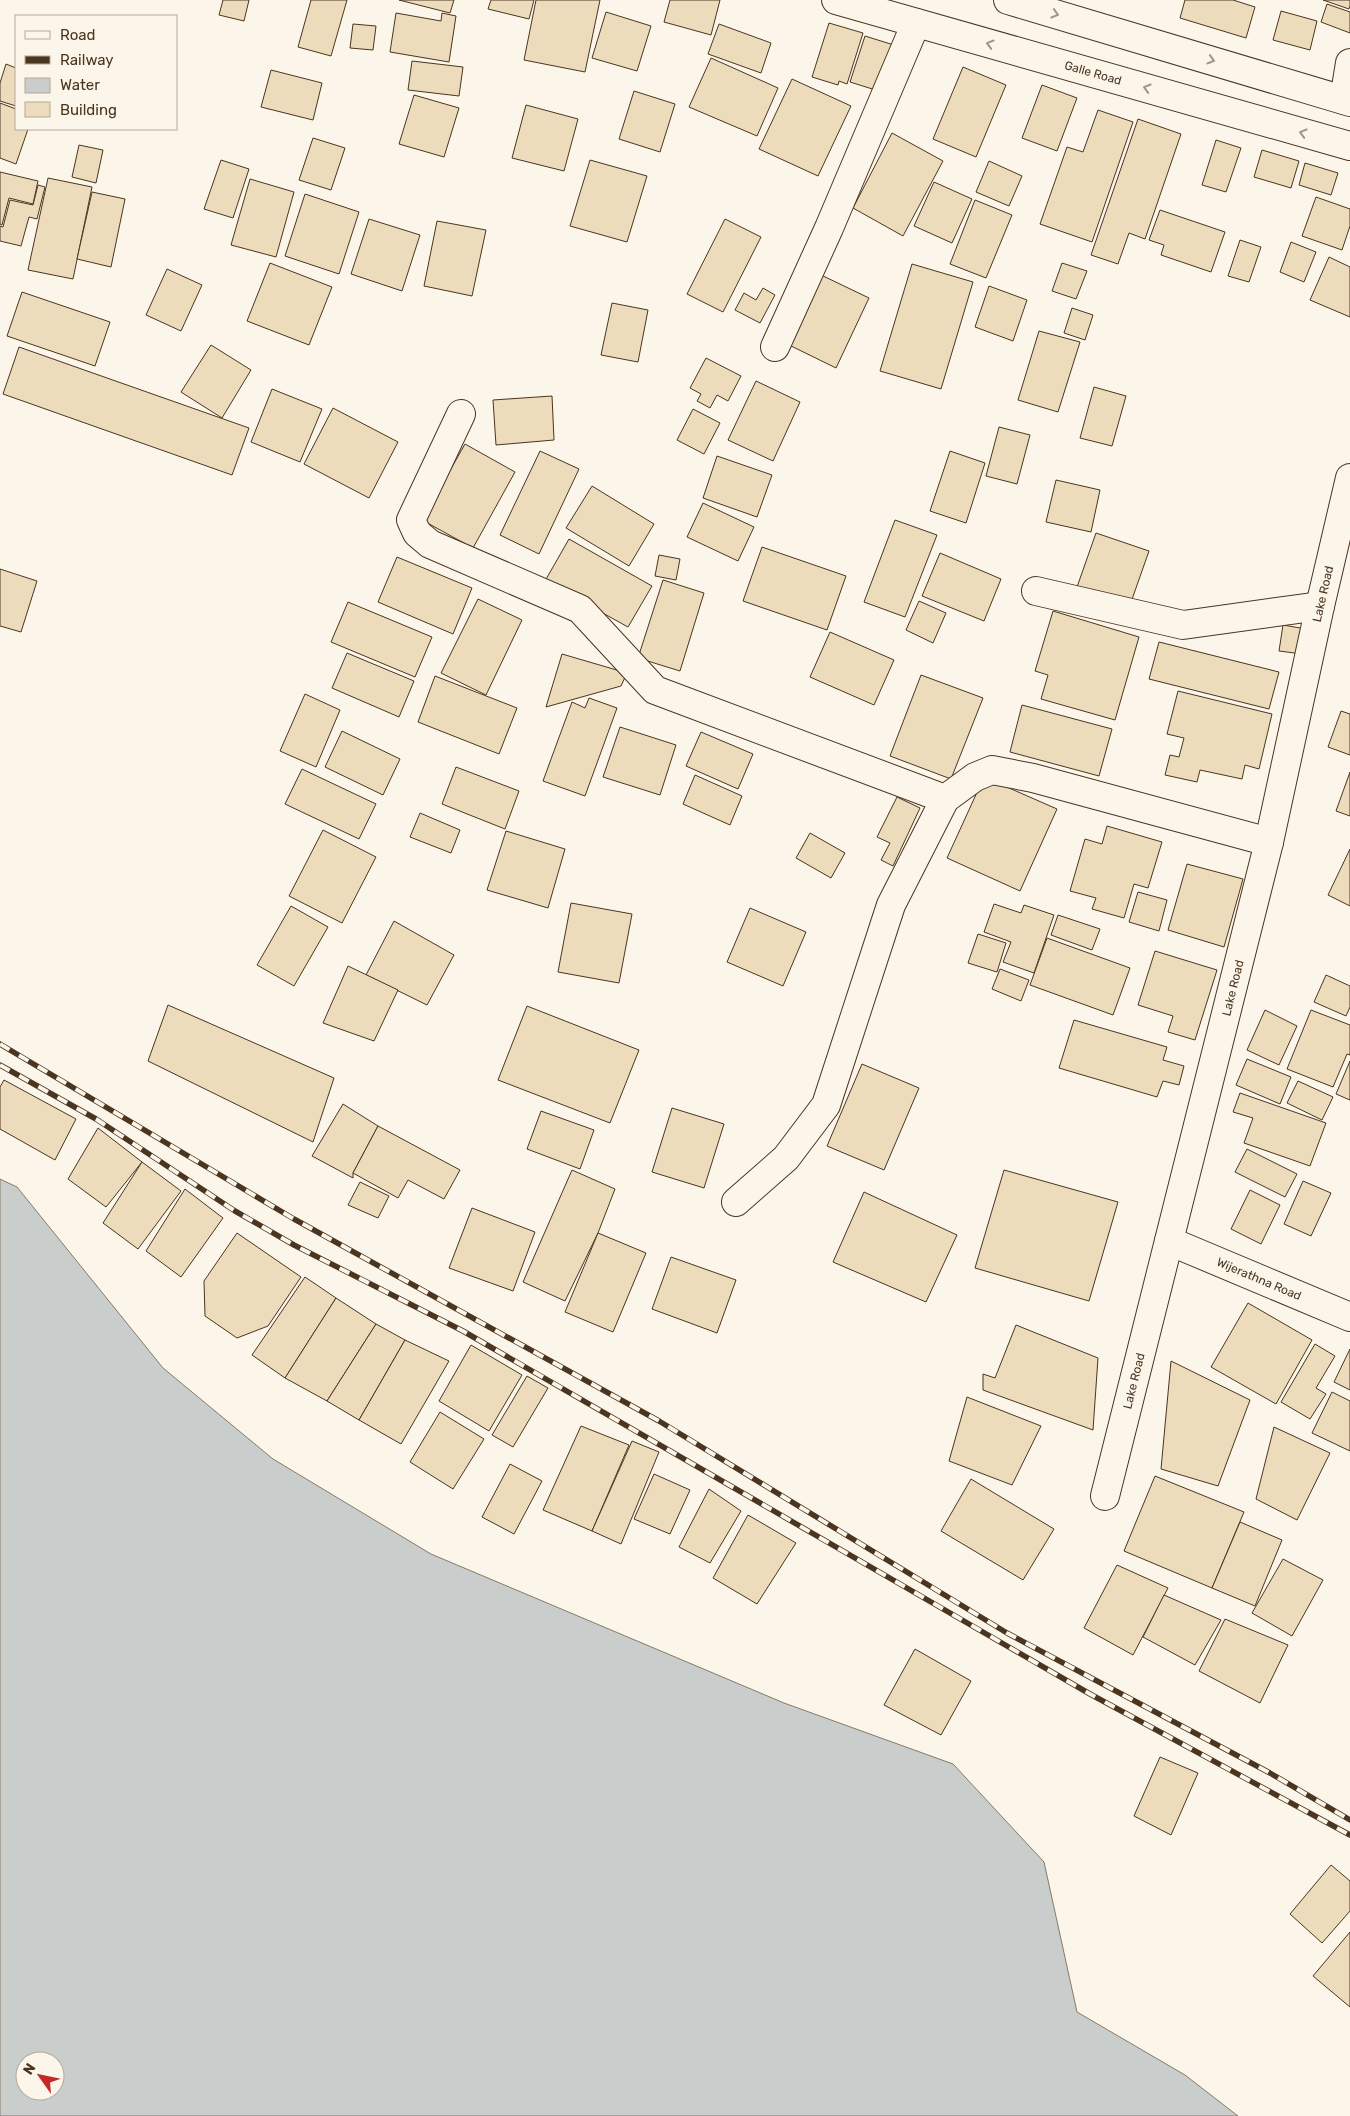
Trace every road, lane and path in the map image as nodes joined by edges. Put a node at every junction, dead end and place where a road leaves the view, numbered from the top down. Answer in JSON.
{"nodes":[{"id":1,"x":836,"y":0,"type":"edge"},
{"id":2,"x":1008,"y":0,"type":"edge"},
{"id":3,"x":916,"y":23,"type":"junction"},
{"id":4,"x":1350,"y":63,"type":"edge"},
{"id":5,"x":1347,"y":101,"type":"edge"},
{"id":6,"x":1350,"y":146,"type":"edge"},
{"id":7,"x":775,"y":347,"type":"dead end"},
{"id":8,"x":461,"y":414,"type":"dead end"},
{"id":9,"x":1350,"y":478,"type":"edge"},
{"id":10,"x":1036,"y":591,"type":"dead end"},
{"id":11,"x":1320,"y":606,"type":"junction"},
{"id":12,"x":945,"y":799,"type":"junction"},
{"id":13,"x":1270,"y":842,"type":"junction"},
{"id":14,"x":736,"y":1202,"type":"dead end"},
{"id":15,"x":1169,"y":1241,"type":"junction"},
{"id":16,"x":1350,"y":1317,"type":"edge"},
{"id":17,"x":1105,"y":1496,"type":"dead end"}],
"edges":[{"from":1,"to":3,"type":"main road","name":"Galle Road"},
{"from":2,"to":5,"type":"main road","one_way":true},
{"from":6,"to":3,"type":"main road","name":"Galle Road","one_way":true},
{"from":3,"to":7,"type":"main road"},
{"from":4,"to":5,"type":"main road"},
{"from":8,"to":12,"type":"main road"},
{"from":9,"to":11,"type":"main road","name":"Lake Road"},
{"from":10,"to":11,"type":"main road"},
{"from":11,"to":13,"type":"main road","name":"Lake Road"},
{"from":12,"to":13,"type":"main road"},
{"from":12,"to":14,"type":"main road"},
{"from":13,"to":15,"type":"main road","name":"Lake Road"},
{"from":15,"to":16,"type":"main road","name":"Wijerathna Road"},
{"from":15,"to":17,"type":"main road","name":"Lake Road"}]}
